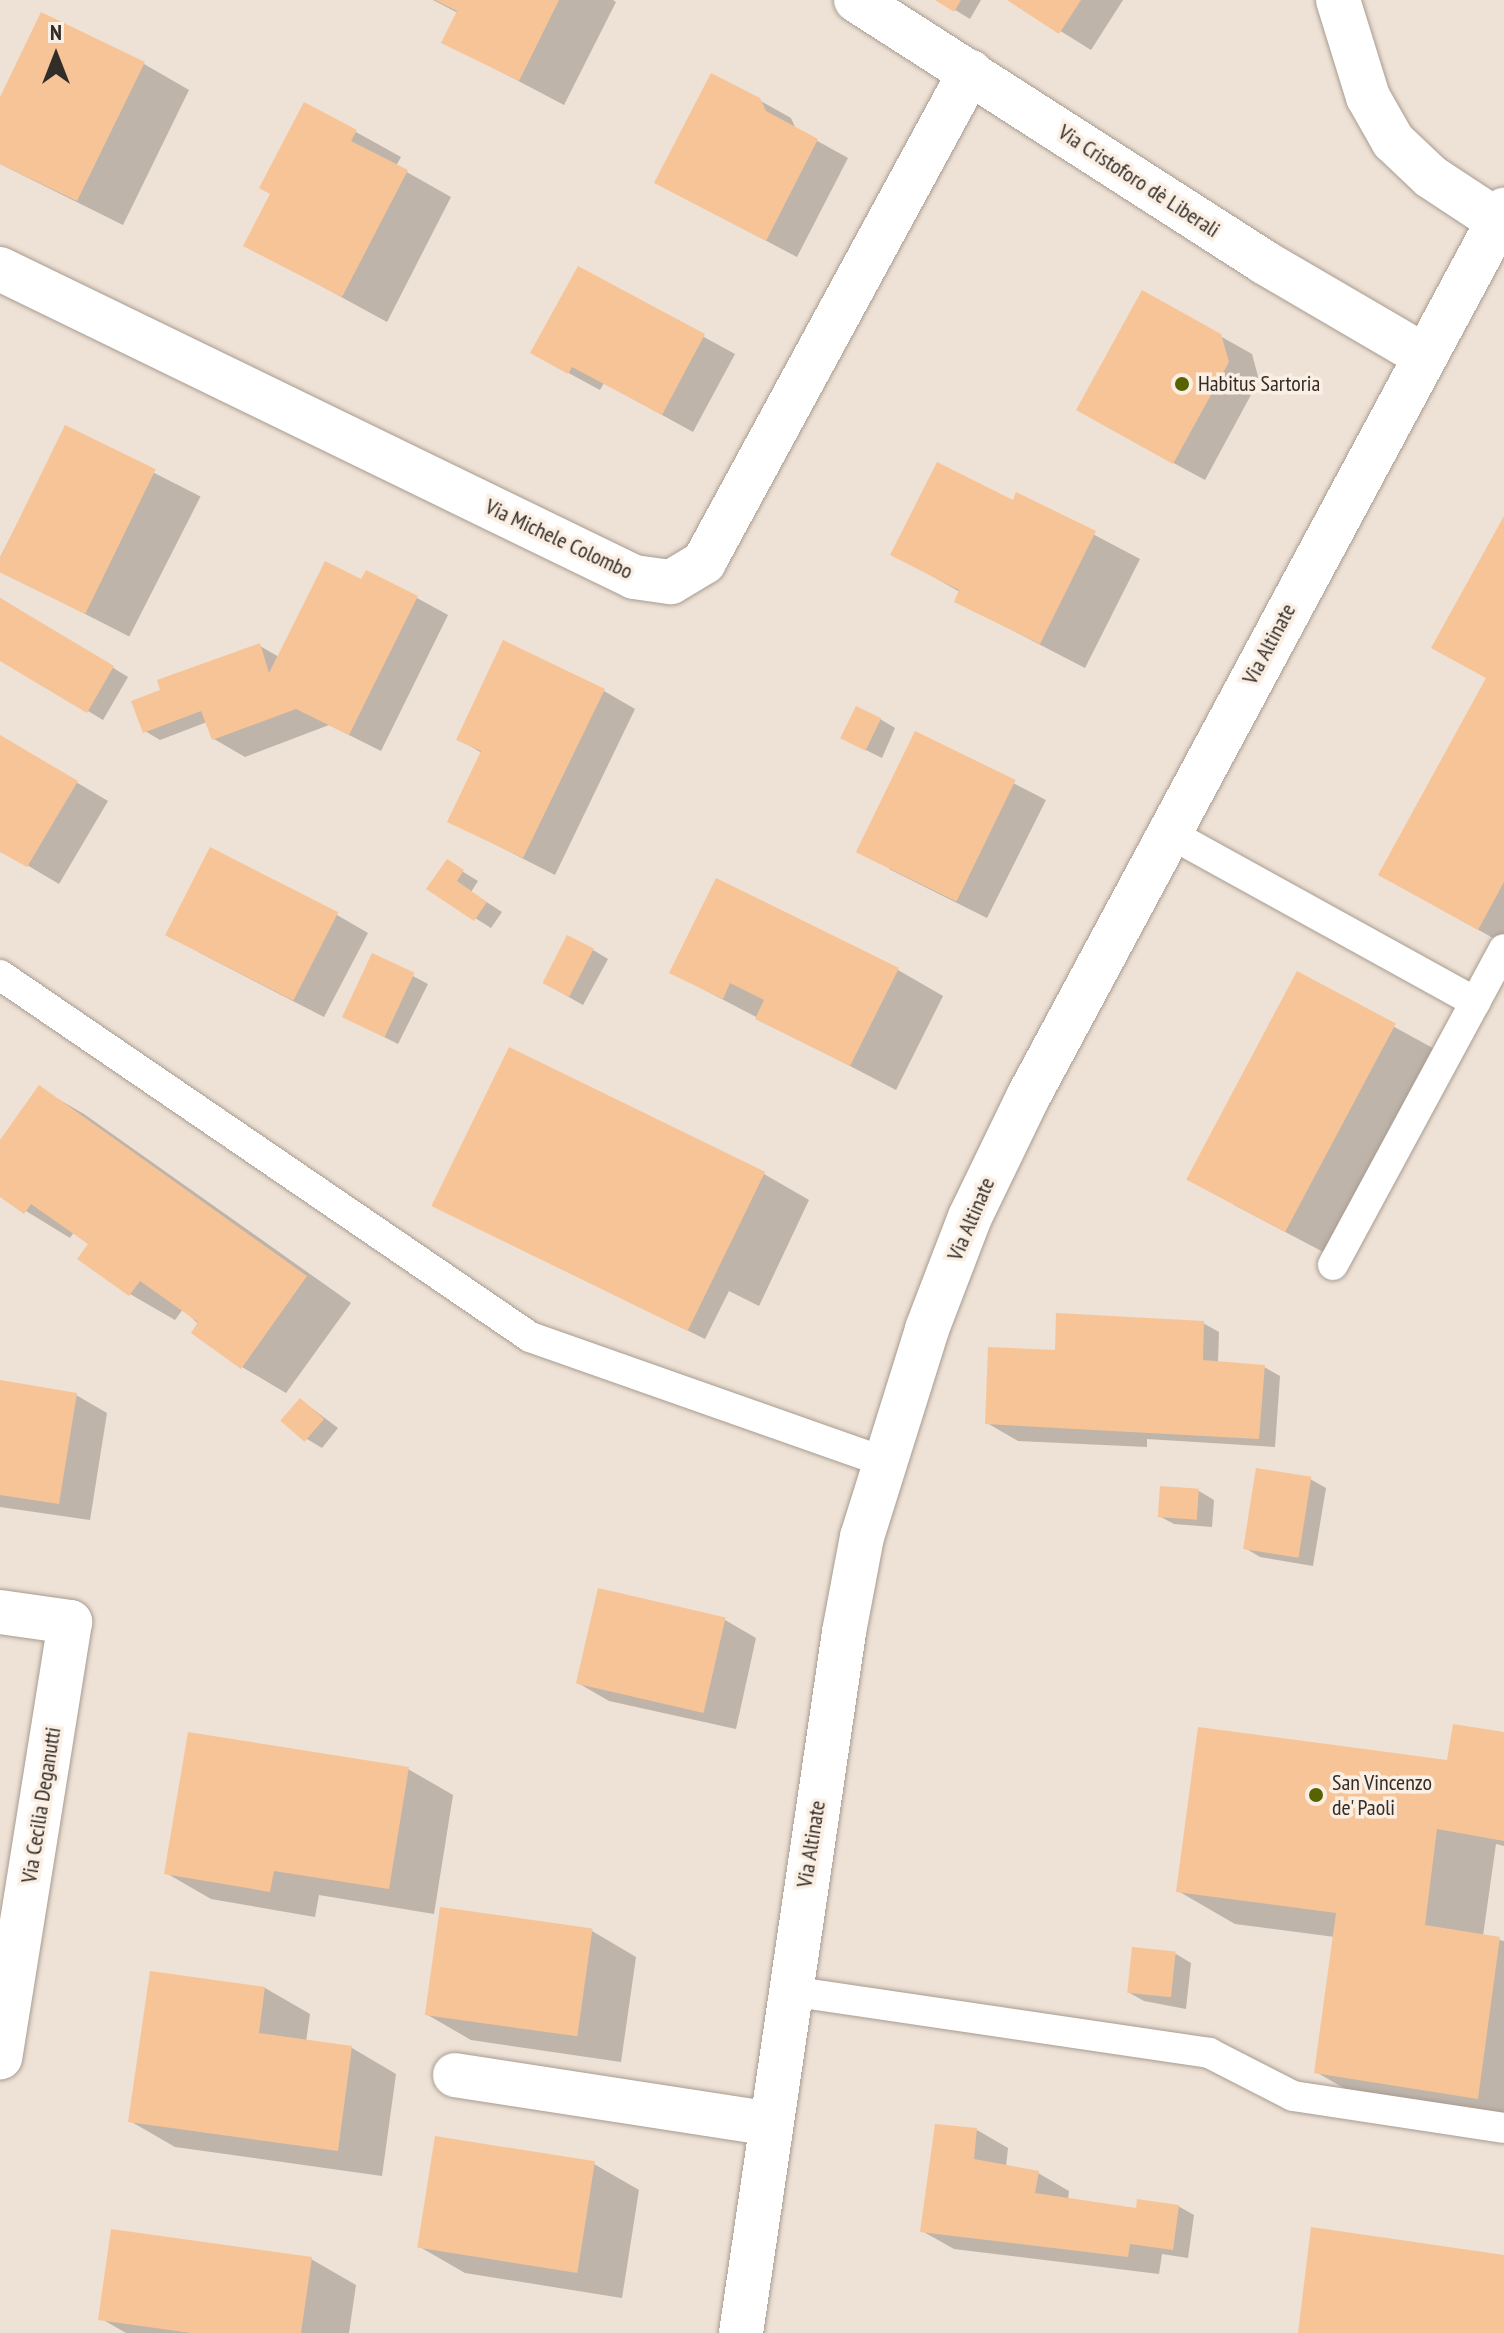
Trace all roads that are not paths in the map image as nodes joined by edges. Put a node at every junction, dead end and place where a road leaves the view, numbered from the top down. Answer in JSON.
{"nodes":[{"id":1,"x":856,"y":0,"type":"edge"},
{"id":2,"x":1338,"y":0,"type":"edge"},
{"id":3,"x":970,"y":72,"type":"junction"},
{"id":4,"x":1501,"y":216,"type":"edge"},
{"id":5,"x":0,"y":269,"type":"edge"},
{"id":6,"x":1425,"y":356,"type":"junction"},
{"id":7,"x":1169,"y":833,"type":"junction"},
{"id":8,"x":1504,"y":949,"type":"edge"},
{"id":9,"x":0,"y":975,"type":"edge"},
{"id":10,"x":1475,"y":1002,"type":"junction"},
{"id":11,"x":1333,"y":1265,"type":"dead end"},
{"id":12,"x":884,"y":1462,"type":"junction"},
{"id":13,"x":0,"y":1612,"type":"edge"},
{"id":14,"x":790,"y":1991,"type":"junction"},
{"id":15,"x":0,"y":2057,"type":"edge"},
{"id":16,"x":455,"y":2075,"type":"dead end"},
{"id":17,"x":771,"y":2124,"type":"junction"},
{"id":18,"x":1504,"y":2128,"type":"edge"},
{"id":19,"x":741,"y":2333,"type":"edge"}],
"edges":[{"from":1,"to":3,"type":"street","name":"Via Cristoforo dè Liberali"},
{"from":2,"to":4,"type":"street"},
{"from":3,"to":5,"type":"street","name":"Via Michele Colombo"},
{"from":3,"to":6,"type":"street","name":"Via Cristoforo dè Liberali"},
{"from":4,"to":6,"type":"street","name":"Via Altinate"},
{"from":6,"to":7,"type":"street","name":"Via Altinate"},
{"from":7,"to":10,"type":"lane"},
{"from":7,"to":12,"type":"street","name":"Via Altinate"},
{"from":8,"to":10,"type":"lane"},
{"from":9,"to":12,"type":"lane"},
{"from":10,"to":11,"type":"lane"},
{"from":12,"to":14,"type":"street","name":"Via Altinate"},
{"from":13,"to":15,"type":"street","name":"Via Cecilia Deganutti"},
{"from":14,"to":17,"type":"street","name":"Via Altinate"},
{"from":14,"to":18,"type":"lane"},
{"from":16,"to":17,"type":"street"},
{"from":17,"to":19,"type":"street","name":"Via Altinate"}]}
